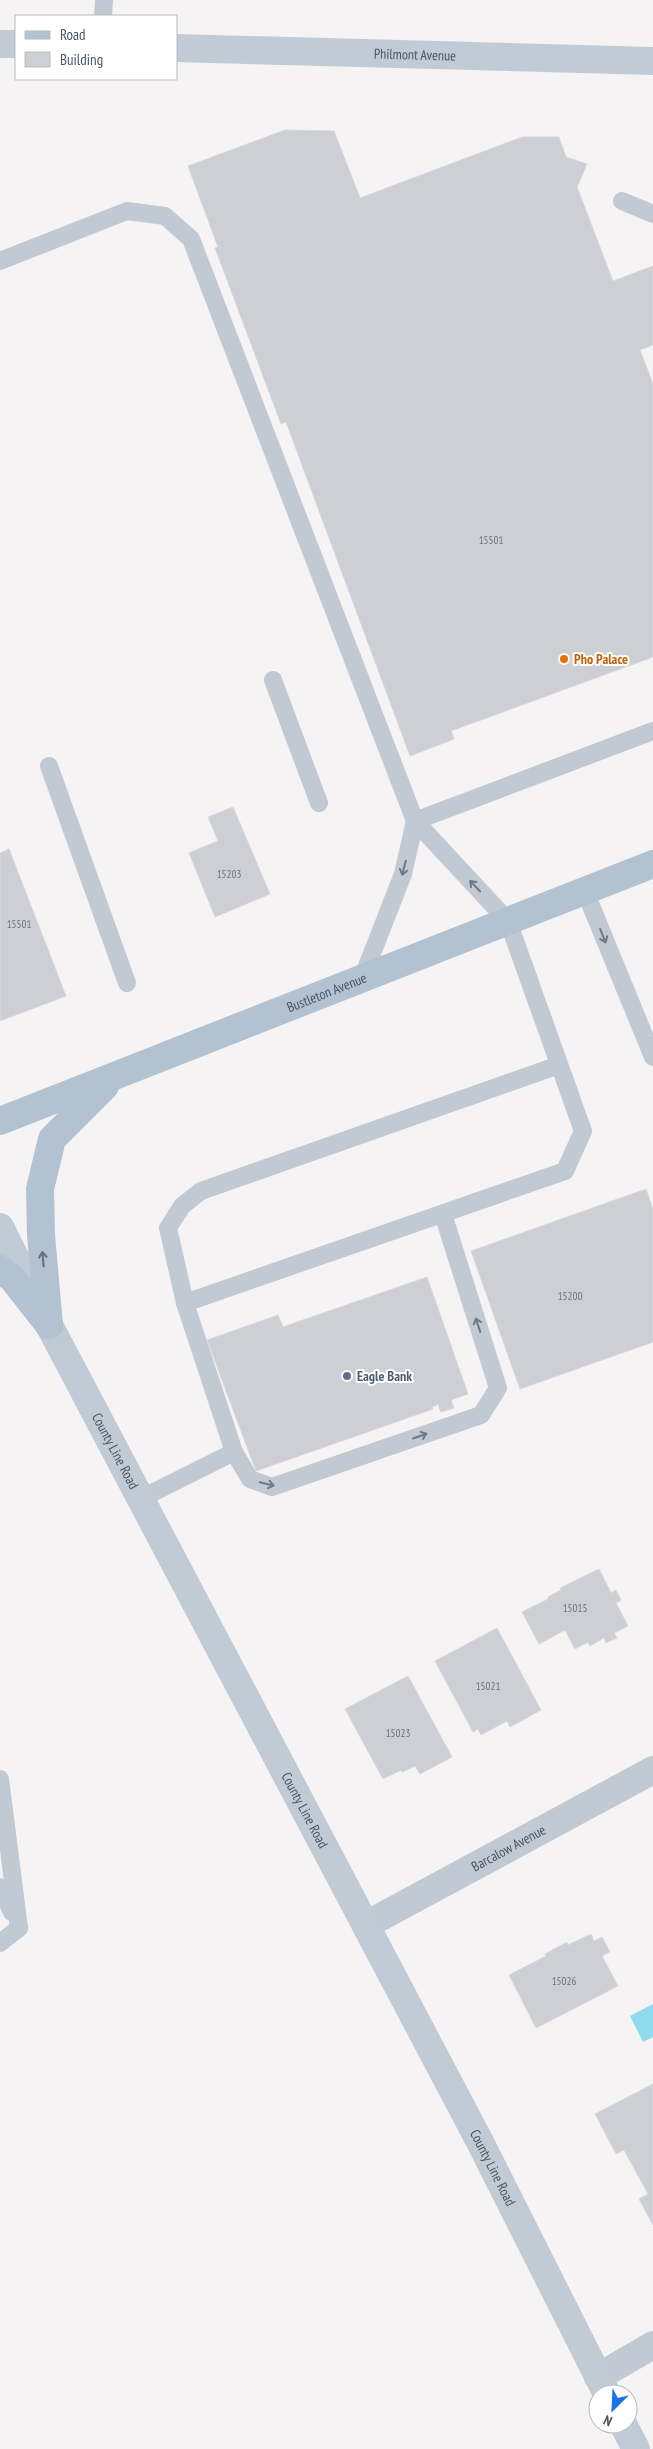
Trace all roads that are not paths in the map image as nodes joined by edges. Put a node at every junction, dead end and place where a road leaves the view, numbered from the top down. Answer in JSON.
{"nodes":[{"id":1,"x":104,"y":0,"type":"edge"},
{"id":2,"x":103,"y":15,"type":"edge"},
{"id":3,"x":0,"y":44,"type":"edge"},
{"id":4,"x":15,"y":44,"type":"edge"},
{"id":5,"x":178,"y":48,"type":"edge"},
{"id":6,"x":653,"y":61,"type":"edge"},
{"id":7,"x":622,"y":201,"type":"dead end"},
{"id":8,"x":653,"y":214,"type":"edge"},
{"id":9,"x":0,"y":261,"type":"edge"},
{"id":10,"x":273,"y":680,"type":"dead end"},
{"id":11,"x":653,"y":731,"type":"edge"},
{"id":12,"x":49,"y":766,"type":"dead end"},
{"id":13,"x":319,"y":803,"type":"dead end"},
{"id":14,"x":415,"y":821,"type":"junction"},
{"id":15,"x":653,"y":864,"type":"edge"},
{"id":16,"x":585,"y":891,"type":"junction"},
{"id":17,"x":508,"y":921,"type":"junction"},
{"id":18,"x":362,"y":979,"type":"junction"},
{"id":19,"x":127,"y":983,"type":"dead end"},
{"id":20,"x":647,"y":1026,"type":"edge"},
{"id":21,"x":653,"y":1057,"type":"edge"},
{"id":22,"x":559,"y":1065,"type":"junction"},
{"id":23,"x":114,"y":1078,"type":"junction"},
{"id":24,"x":0,"y":1121,"type":"edge"},
{"id":25,"x":443,"y":1214,"type":"junction"},
{"id":26,"x":0,"y":1227,"type":"edge"},
{"id":27,"x":0,"y":1269,"type":"edge"},
{"id":28,"x":185,"y":1303,"type":"junction"},
{"id":29,"x":48,"y":1325,"type":"junction"},
{"id":30,"x":234,"y":1452,"type":"junction"},
{"id":31,"x":140,"y":1499,"type":"junction"},
{"id":32,"x":653,"y":1770,"type":"edge"},
{"id":33,"x":0,"y":1779,"type":"edge"},
{"id":34,"x":0,"y":1887,"type":"edge"},
{"id":35,"x":366,"y":1924,"type":"junction"},
{"id":36,"x":19,"y":1928,"type":"junction"},
{"id":37,"x":0,"y":1943,"type":"edge"},
{"id":38,"x":653,"y":2345,"type":"edge"},
{"id":39,"x":601,"y":2384,"type":"edge"},
{"id":40,"x":603,"y":2384,"type":"edge"},
{"id":41,"x":628,"y":2434,"type":"edge"},
{"id":42,"x":636,"y":2449,"type":"edge"}],
"edges":[{"from":1,"to":2,"type":"lane"},
{"from":3,"to":4,"type":"main road"},
{"from":5,"to":6,"type":"main road","name":"Philmont Avenue"},
{"from":7,"to":8,"type":"lane"},
{"from":9,"to":14,"type":"lane"},
{"from":10,"to":13,"type":"lane"},
{"from":11,"to":14,"type":"lane"},
{"from":12,"to":19,"type":"lane"},
{"from":17,"to":14,"type":"lane","one_way":true},
{"from":14,"to":18,"type":"lane","one_way":true},
{"from":15,"to":16,"type":"main road","name":"Bustleton Avenue"},
{"from":16,"to":17,"type":"main road","name":"Bustleton Avenue"},
{"from":16,"to":20,"type":"lane","one_way":true},
{"from":17,"to":18,"type":"main road","name":"Bustleton Avenue"},
{"from":17,"to":22,"type":"lane"},
{"from":18,"to":23,"type":"main road","name":"Bustleton Avenue"},
{"from":20,"to":21,"type":"lane"},
{"from":22,"to":25,"type":"lane"},
{"from":22,"to":28,"type":"lane"},
{"from":23,"to":24,"type":"main road","name":"Bustleton Avenue"},
{"from":29,"to":23,"type":"main road","one_way":true},
{"from":25,"to":28,"type":"lane"},
{"from":30,"to":25,"type":"lane","one_way":true},
{"from":26,"to":29,"type":"main road","name":"County Line Road"},
{"from":27,"to":29,"type":"main road"},
{"from":28,"to":30,"type":"lane"},
{"from":29,"to":31,"type":"main road","name":"County Line Road"},
{"from":30,"to":31,"type":"lane"},
{"from":31,"to":35,"type":"main road","name":"County Line Road"},
{"from":32,"to":35,"type":"street","name":"Barcalow Avenue"},
{"from":33,"to":36,"type":"lane"},
{"from":34,"to":36,"type":"lane"},
{"from":35,"to":39,"type":"main road","name":"County Line Road"},
{"from":36,"to":37,"type":"lane"},
{"from":38,"to":40,"type":"street"},
{"from":41,"to":42,"type":"main road"}]}
